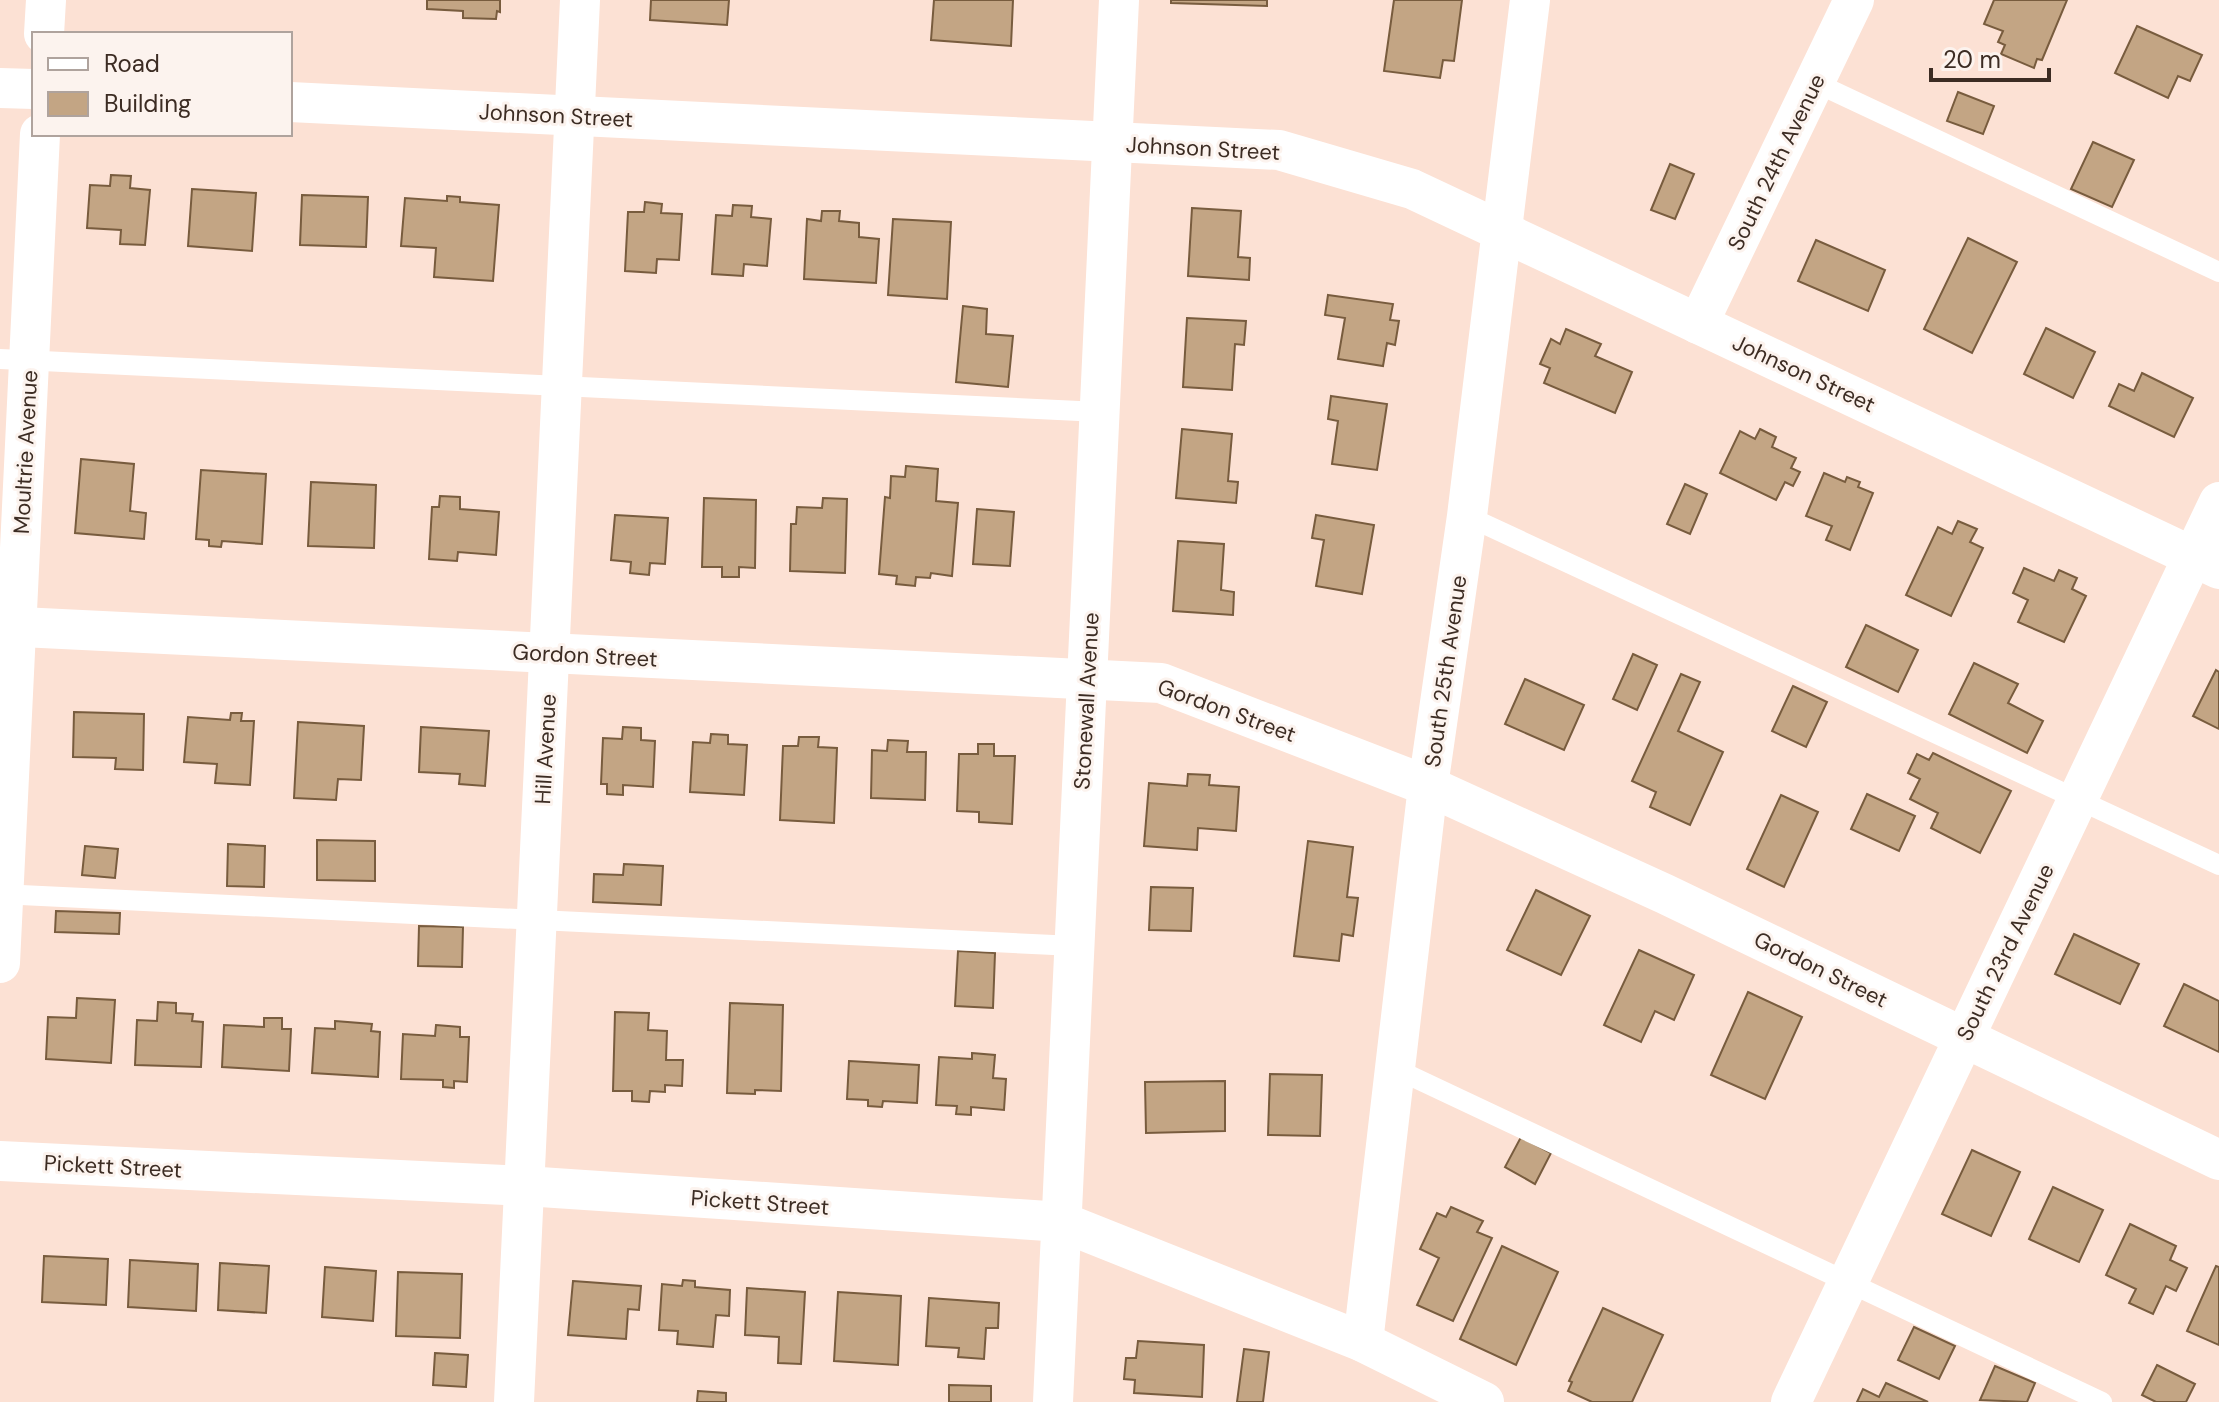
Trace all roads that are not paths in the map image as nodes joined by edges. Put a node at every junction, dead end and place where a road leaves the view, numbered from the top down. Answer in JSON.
{"nodes":[{"id":1,"x":46,"y":0,"type":"edge"},
{"id":2,"x":580,"y":0,"type":"edge"},
{"id":3,"x":1119,"y":0,"type":"edge"},
{"id":4,"x":1530,"y":0,"type":"edge"},
{"id":5,"x":1854,"y":0,"type":"edge"},
{"id":6,"x":44,"y":32,"type":"edge"},
{"id":7,"x":1814,"y":82,"type":"junction"},
{"id":8,"x":0,"y":88,"type":"edge"},
{"id":9,"x":32,"y":89,"type":"edge"},
{"id":10,"x":292,"y":102,"type":"edge"},
{"id":11,"x":575,"y":116,"type":"junction"},
{"id":12,"x":40,"y":136,"type":"edge"},
{"id":13,"x":1113,"y":142,"type":"junction"},
{"id":14,"x":1502,"y":231,"type":"junction"},
{"id":15,"x":2219,"y":272,"type":"edge"},
{"id":16,"x":1698,"y":324,"type":"junction"},
{"id":17,"x":14,"y":359,"type":"edge"},
{"id":18,"x":562,"y":386,"type":"junction"},
{"id":19,"x":1100,"y":412,"type":"junction"},
{"id":20,"x":2219,"y":502,"type":"edge"},
{"id":21,"x":1467,"y":516,"type":"junction"},
{"id":22,"x":2206,"y":563,"type":"edge"},
{"id":23,"x":8,"y":627,"type":"edge"},
{"id":24,"x":549,"y":653,"type":"junction"},
{"id":25,"x":1087,"y":679,"type":"junction"},
{"id":26,"x":1428,"y":786,"type":"junction"},
{"id":27,"x":2077,"y":799,"type":"junction"},
{"id":28,"x":2219,"y":865,"type":"edge"},
{"id":29,"x":2,"y":894,"type":"edge"},
{"id":30,"x":537,"y":920,"type":"junction"},
{"id":31,"x":1075,"y":946,"type":"junction"},
{"id":32,"x":0,"y":963,"type":"edge"},
{"id":33,"x":1964,"y":1038,"type":"junction"},
{"id":34,"x":1396,"y":1069,"type":"junction"},
{"id":35,"x":2219,"y":1160,"type":"edge"},
{"id":36,"x":0,"y":1161,"type":"edge"},
{"id":37,"x":525,"y":1186,"type":"junction"},
{"id":38,"x":1062,"y":1222,"type":"junction"},
{"id":39,"x":1848,"y":1282,"type":"junction"},
{"id":40,"x":1363,"y":1342,"type":"junction"},
{"id":41,"x":514,"y":1402,"type":"edge"},
{"id":42,"x":1053,"y":1402,"type":"edge"},
{"id":43,"x":1484,"y":1402,"type":"edge"},
{"id":44,"x":1791,"y":1402,"type":"edge"},
{"id":45,"x":2102,"y":1402,"type":"edge"}],
"edges":[{"from":1,"to":6,"type":"street"},
{"from":2,"to":11,"type":"street","name":"Hill Avenue"},
{"from":3,"to":13,"type":"street","name":"Stonewall Avenue"},
{"from":4,"to":14,"type":"street","name":"South 25th Avenue"},
{"from":5,"to":7,"type":"street","name":"South 24th Avenue"},
{"from":7,"to":15,"type":"lane"},
{"from":7,"to":16,"type":"street","name":"South 24th Avenue"},
{"from":8,"to":9,"type":"street"},
{"from":10,"to":11,"type":"street","name":"Johnson Street"},
{"from":11,"to":13,"type":"street","name":"Johnson Street"},
{"from":11,"to":18,"type":"street","name":"Hill Avenue"},
{"from":12,"to":17,"type":"street","name":"Moultrie Avenue"},
{"from":13,"to":14,"type":"street","name":"Johnson Street"},
{"from":13,"to":19,"type":"street","name":"Stonewall Avenue"},
{"from":14,"to":16,"type":"street","name":"Johnson Street"},
{"from":14,"to":21,"type":"street","name":"South 25th Avenue"},
{"from":16,"to":22,"type":"street","name":"Johnson Street"},
{"from":17,"to":18,"type":"lane"},
{"from":17,"to":23,"type":"street","name":"Moultrie Avenue"},
{"from":18,"to":19,"type":"lane"},
{"from":18,"to":24,"type":"street","name":"Hill Avenue"},
{"from":19,"to":25,"type":"street","name":"Stonewall Avenue"},
{"from":20,"to":22,"type":"street","name":"South 23rd Avenue"},
{"from":21,"to":26,"type":"street","name":"South 25th Avenue"},
{"from":21,"to":27,"type":"lane"},
{"from":22,"to":27,"type":"street","name":"South 23rd Avenue"},
{"from":23,"to":24,"type":"street","name":"Gordon Street"},
{"from":23,"to":29,"type":"street","name":"Moultrie Avenue"},
{"from":24,"to":25,"type":"street","name":"Gordon Street"},
{"from":24,"to":30,"type":"street","name":"Hill Avenue"},
{"from":25,"to":26,"type":"street","name":"Gordon Street"},
{"from":25,"to":31,"type":"street","name":"Stonewall Avenue"},
{"from":26,"to":33,"type":"street","name":"Gordon Street"},
{"from":26,"to":34,"type":"street","name":"South 25th Avenue"},
{"from":27,"to":28,"type":"lane"},
{"from":27,"to":33,"type":"street","name":"South 23rd Avenue"},
{"from":29,"to":30,"type":"lane"},
{"from":29,"to":32,"type":"street","name":"Moultrie Avenue"},
{"from":30,"to":31,"type":"lane"},
{"from":30,"to":37,"type":"street","name":"Hill Avenue"},
{"from":31,"to":38,"type":"street","name":"Stonewall Avenue"},
{"from":33,"to":35,"type":"street","name":"Gordon Street"},
{"from":33,"to":39,"type":"street","name":"South 23rd Avenue"},
{"from":34,"to":39,"type":"lane"},
{"from":34,"to":40,"type":"street","name":"South 25th Avenue"},
{"from":36,"to":37,"type":"street","name":"Pickett Street"},
{"from":37,"to":38,"type":"street","name":"Pickett Street"},
{"from":37,"to":41,"type":"street","name":"Hill Avenue"},
{"from":38,"to":40,"type":"street","name":"Pickett Street"},
{"from":38,"to":42,"type":"street","name":"Stonewall Avenue"},
{"from":39,"to":44,"type":"street","name":"South 23rd Avenue"},
{"from":39,"to":45,"type":"lane"},
{"from":40,"to":43,"type":"street","name":"Pickett Street"}]}
